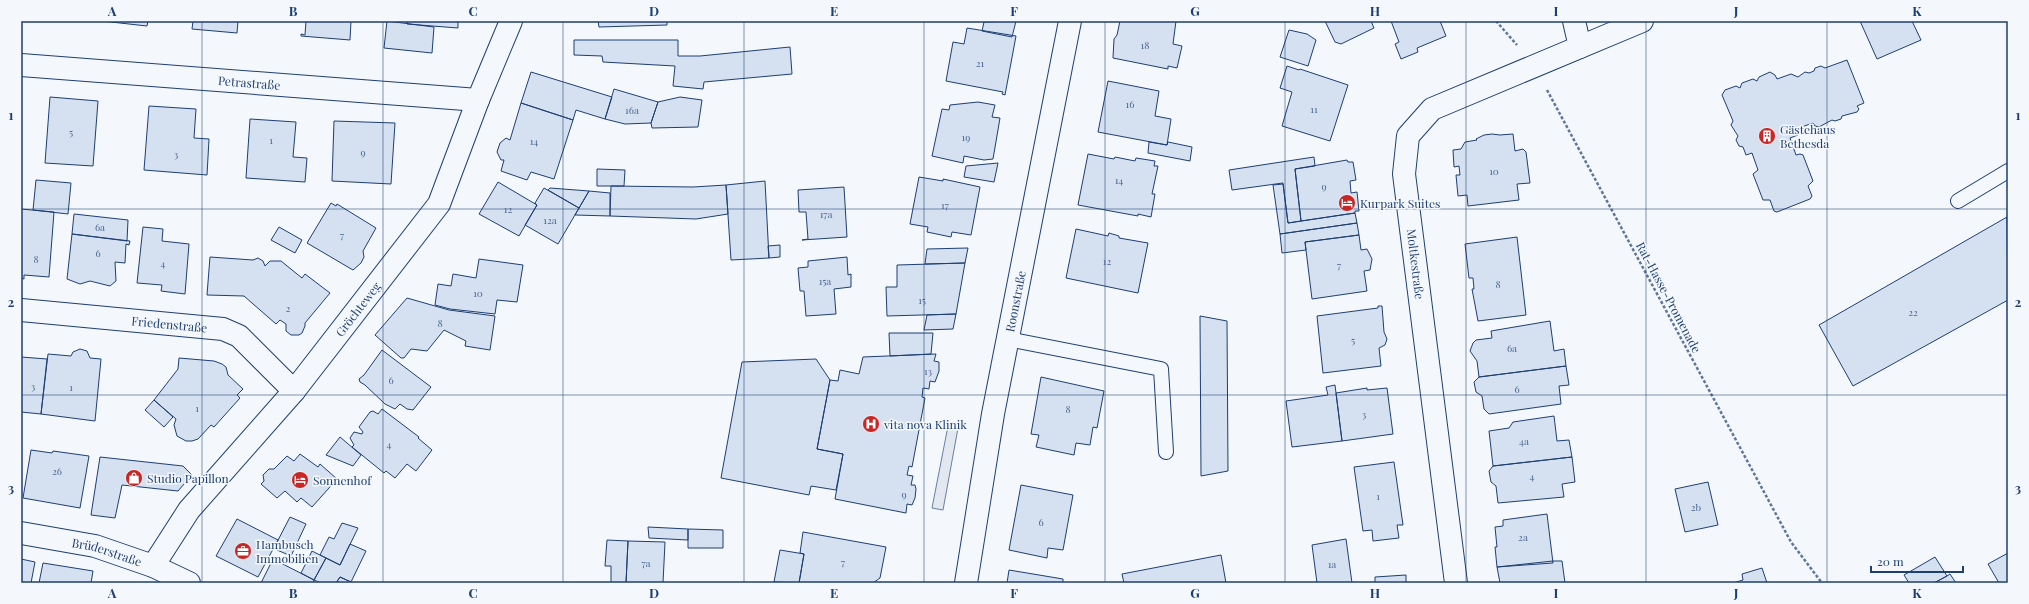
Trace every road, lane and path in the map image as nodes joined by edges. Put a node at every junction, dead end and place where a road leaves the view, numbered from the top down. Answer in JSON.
{"nodes":[{"id":1,"x":511,"y":21,"type":"edge"},
{"id":2,"x":1070,"y":21,"type":"edge"},
{"id":3,"x":1496,"y":21,"type":"edge"},
{"id":4,"x":1574,"y":21,"type":"edge"},
{"id":5,"x":1642,"y":21,"type":"edge"},
{"id":6,"x":1580,"y":48,"type":"junction"},
{"id":7,"x":21,"y":65,"type":"edge"},
{"id":8,"x":1535,"y":67,"type":"junction"},
{"id":9,"x":478,"y":100,"type":"junction"},
{"id":10,"x":2008,"y":171,"type":"edge"},
{"id":11,"x":1958,"y":201,"type":"dead end"},
{"id":12,"x":21,"y":310,"type":"edge"},
{"id":13,"x":1008,"y":339,"type":"junction"},
{"id":14,"x":294,"y":391,"type":"junction"},
{"id":15,"x":1166,"y":452,"type":"dead end"},
{"id":16,"x":21,"y":533,"type":"edge"},
{"id":17,"x":153,"y":566,"type":"junction"},
{"id":18,"x":189,"y":583,"type":"edge"},
{"id":19,"x":966,"y":583,"type":"edge"},
{"id":20,"x":1456,"y":583,"type":"edge"},
{"id":21,"x":1822,"y":583,"type":"edge"}],
"edges":[{"from":1,"to":9,"type":"street","name":"Gröchteweg"},
{"from":2,"to":13,"type":"street","name":"Roonstraße"},
{"from":3,"to":8,"type":"path","name":"Rat-Hasse-Promenade"},
{"from":4,"to":6,"type":"street"},
{"from":5,"to":6,"type":"street","name":"Moltkestraße"},
{"from":6,"to":8,"type":"street","name":"Moltkestraße"},
{"from":7,"to":9,"type":"street","name":"Petrastraße"},
{"from":8,"to":20,"type":"street","name":"Moltkestraße"},
{"from":8,"to":21,"type":"path","name":"Rat-Hasse-Promenade"},
{"from":9,"to":14,"type":"street","name":"Gröchteweg"},
{"from":10,"to":11,"type":"lane"},
{"from":12,"to":14,"type":"street","name":"Friedenstraße"},
{"from":13,"to":15,"type":"lane"},
{"from":13,"to":19,"type":"street","name":"Roonstraße"},
{"from":14,"to":17,"type":"street","name":"Gröchteweg"},
{"from":16,"to":17,"type":"street","name":"Brüderstraße"},
{"from":17,"to":18,"type":"street","name":"Brüderstraße"}]}
